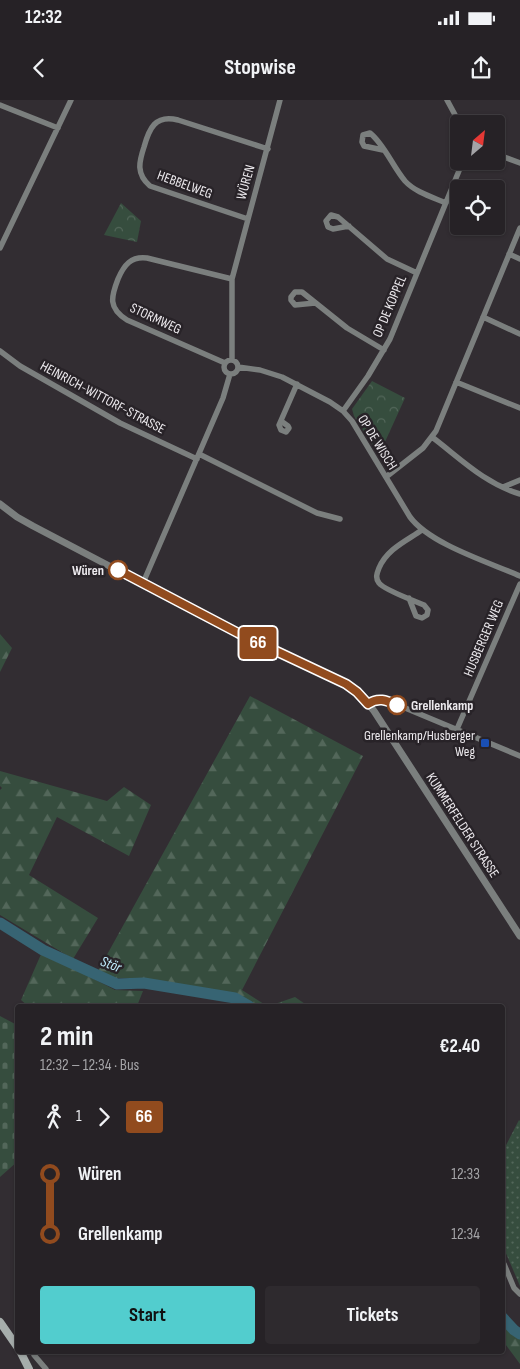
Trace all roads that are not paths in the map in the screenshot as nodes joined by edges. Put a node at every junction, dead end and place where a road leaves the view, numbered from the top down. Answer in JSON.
{"nodes":[{"id":1,"x":71,"y":100,"type":"edge"},
{"id":2,"x":280,"y":100,"type":"edge"},
{"id":3,"x":447,"y":100,"type":"edge"},
{"id":4,"x":0,"y":105,"type":"edge"},
{"id":5,"x":455,"y":115,"type":"edge"},
{"id":6,"x":58,"y":128,"type":"junction"},
{"id":7,"x":268,"y":149,"type":"junction"},
{"id":8,"x":383,"y":150,"type":"dead end"},
{"id":9,"x":505,"y":157,"type":"edge"},
{"id":10,"x":520,"y":163,"type":"edge"},
{"id":11,"x":459,"y":170,"type":"edge"},
{"id":12,"x":446,"y":203,"type":"junction"},
{"id":13,"x":248,"y":219,"type":"junction"},
{"id":14,"x":349,"y":226,"type":"dead end"},
{"id":15,"x":520,"y":228,"type":"edge"},
{"id":16,"x":0,"y":229,"type":"edge"},
{"id":17,"x":8,"y":232,"type":"junction"},
{"id":18,"x":0,"y":248,"type":"edge"},
{"id":19,"x":509,"y":254,"type":"junction"},
{"id":20,"x":520,"y":259,"type":"edge"},
{"id":21,"x":417,"y":273,"type":"junction"},
{"id":22,"x":232,"y":279,"type":"junction"},
{"id":23,"x":315,"y":303,"type":"dead end"},
{"id":24,"x":483,"y":317,"type":"junction"},
{"id":25,"x":520,"y":334,"type":"edge"},
{"id":26,"x":384,"y":350,"type":"junction"},
{"id":27,"x":0,"y":351,"type":"edge"},
{"id":28,"x":232,"y":360,"type":"junction"},
{"id":29,"x":226,"y":363,"type":"junction"},
{"id":30,"x":238,"y":368,"type":"junction"},
{"id":31,"x":230,"y":374,"type":"junction"},
{"id":32,"x":456,"y":382,"type":"junction"},
{"id":33,"x":297,"y":384,"type":"junction"},
{"id":34,"x":520,"y":408,"type":"edge"},
{"id":35,"x":343,"y":410,"type":"junction"},
{"id":36,"x":281,"y":421,"type":"dead end"},
{"id":37,"x":432,"y":438,"type":"junction"},
{"id":38,"x":198,"y":456,"type":"junction"},
{"id":39,"x":386,"y":477,"type":"junction"},
{"id":40,"x":520,"y":480,"type":"edge"},
{"id":41,"x":503,"y":487,"type":"junction"},
{"id":42,"x":520,"y":494,"type":"edge"},
{"id":43,"x":0,"y":504,"type":"edge"},
{"id":44,"x":340,"y":519,"type":"dead end"},
{"id":45,"x":422,"y":530,"type":"junction"},
{"id":46,"x":520,"y":576,"type":"edge"},
{"id":47,"x":143,"y":584,"type":"junction"},
{"id":48,"x":520,"y":584,"type":"edge"},
{"id":49,"x":408,"y":598,"type":"dead end"},
{"id":50,"x":368,"y":704,"type":"junction"},
{"id":51,"x":457,"y":729,"type":"junction"},
{"id":52,"x":520,"y":756,"type":"edge"},
{"id":53,"x":520,"y":936,"type":"edge"},
{"id":54,"x":505,"y":1266,"type":"edge"},
{"id":55,"x":520,"y":1294,"type":"edge"},
{"id":56,"x":0,"y":1322,"type":"edge"},
{"id":57,"x":15,"y":1344,"type":"edge"},
{"id":58,"x":22,"y":1354,"type":"edge"},
{"id":59,"x":34,"y":1354,"type":"edge"},
{"id":60,"x":30,"y":1369,"type":"edge"},
{"id":61,"x":46,"y":1369,"type":"edge"}],
"edges":[{"from":1,"to":6,"type":"street"},
{"from":2,"to":7,"type":"street","name":"WÜREN"},
{"from":3,"to":5,"type":"street"},
{"from":4,"to":6,"type":"street"},
{"from":6,"to":17,"type":"street"},
{"from":7,"to":13,"type":"street","name":"WÜREN"},
{"from":7,"to":13,"type":"street","name":"HEBBELWEG"},
{"from":8,"to":12,"type":"street"},
{"from":9,"to":10,"type":"street"},
{"from":11,"to":12,"type":"street","name":"OP DE KOPPEL"},
{"from":12,"to":21,"type":"street","name":"OP DE KOPPEL"},
{"from":13,"to":22,"type":"street","name":"WÜREN"},
{"from":14,"to":21,"type":"street","name":"OP DE KOPPEL"},
{"from":15,"to":19,"type":"street"},
{"from":16,"to":17,"type":"street"},
{"from":17,"to":18,"type":"street"},
{"from":19,"to":20,"type":"street"},
{"from":19,"to":24,"type":"street"},
{"from":21,"to":26,"type":"street","name":"OP DE KOPPEL"},
{"from":22,"to":28,"type":"street","name":"WÜREN"},
{"from":22,"to":29,"type":"street","name":"STORMWEG"},
{"from":23,"to":26,"type":"street","name":"OP DE KOPPEL"},
{"from":24,"to":25,"type":"street"},
{"from":24,"to":32,"type":"street"},
{"from":26,"to":35,"type":"street","name":"OP DE KOPPEL"},
{"from":27,"to":38,"type":"street","name":"HEINRICH-WITTORF-STRASSE"},
{"from":28,"to":29,"type":"street"},
{"from":28,"to":30,"type":"street"},
{"from":29,"to":31,"type":"street"},
{"from":30,"to":31,"type":"street"},
{"from":30,"to":33,"type":"street","name":"OP DE WISCH"},
{"from":31,"to":38,"type":"street"},
{"from":32,"to":34,"type":"street"},
{"from":32,"to":37,"type":"street"},
{"from":33,"to":35,"type":"street","name":"OP DE WISCH"},
{"from":33,"to":36,"type":"street"},
{"from":35,"to":39,"type":"street","name":"OP DE WISCH"},
{"from":37,"to":39,"type":"street"},
{"from":37,"to":41,"type":"street"},
{"from":38,"to":44,"type":"street","name":"HEINRICH-WITTORF-STRASSE"},
{"from":38,"to":47,"type":"street"},
{"from":39,"to":45,"type":"street","name":"OP DE WISCH"},
{"from":40,"to":41,"type":"street"},
{"from":41,"to":42,"type":"street"},
{"from":43,"to":47,"type":"street","name":"KUMMERFELDER STRASSE"},
{"from":45,"to":46,"type":"street","name":"OP DE WISCH"},
{"from":45,"to":49,"type":"street"},
{"from":47,"to":50,"type":"street","name":"KUMMERFELDER STRASSE"},
{"from":48,"to":51,"type":"street","name":"HUSBERGER WEG"},
{"from":50,"to":51,"type":"street"},
{"from":50,"to":53,"type":"street","name":"KUMMERFELDER STRASSE"},
{"from":51,"to":52,"type":"street"},
{"from":54,"to":55,"type":"street"},
{"from":56,"to":57,"type":"main road"},
{"from":58,"to":60,"type":"main road"},
{"from":59,"to":61,"type":"street"}]}
